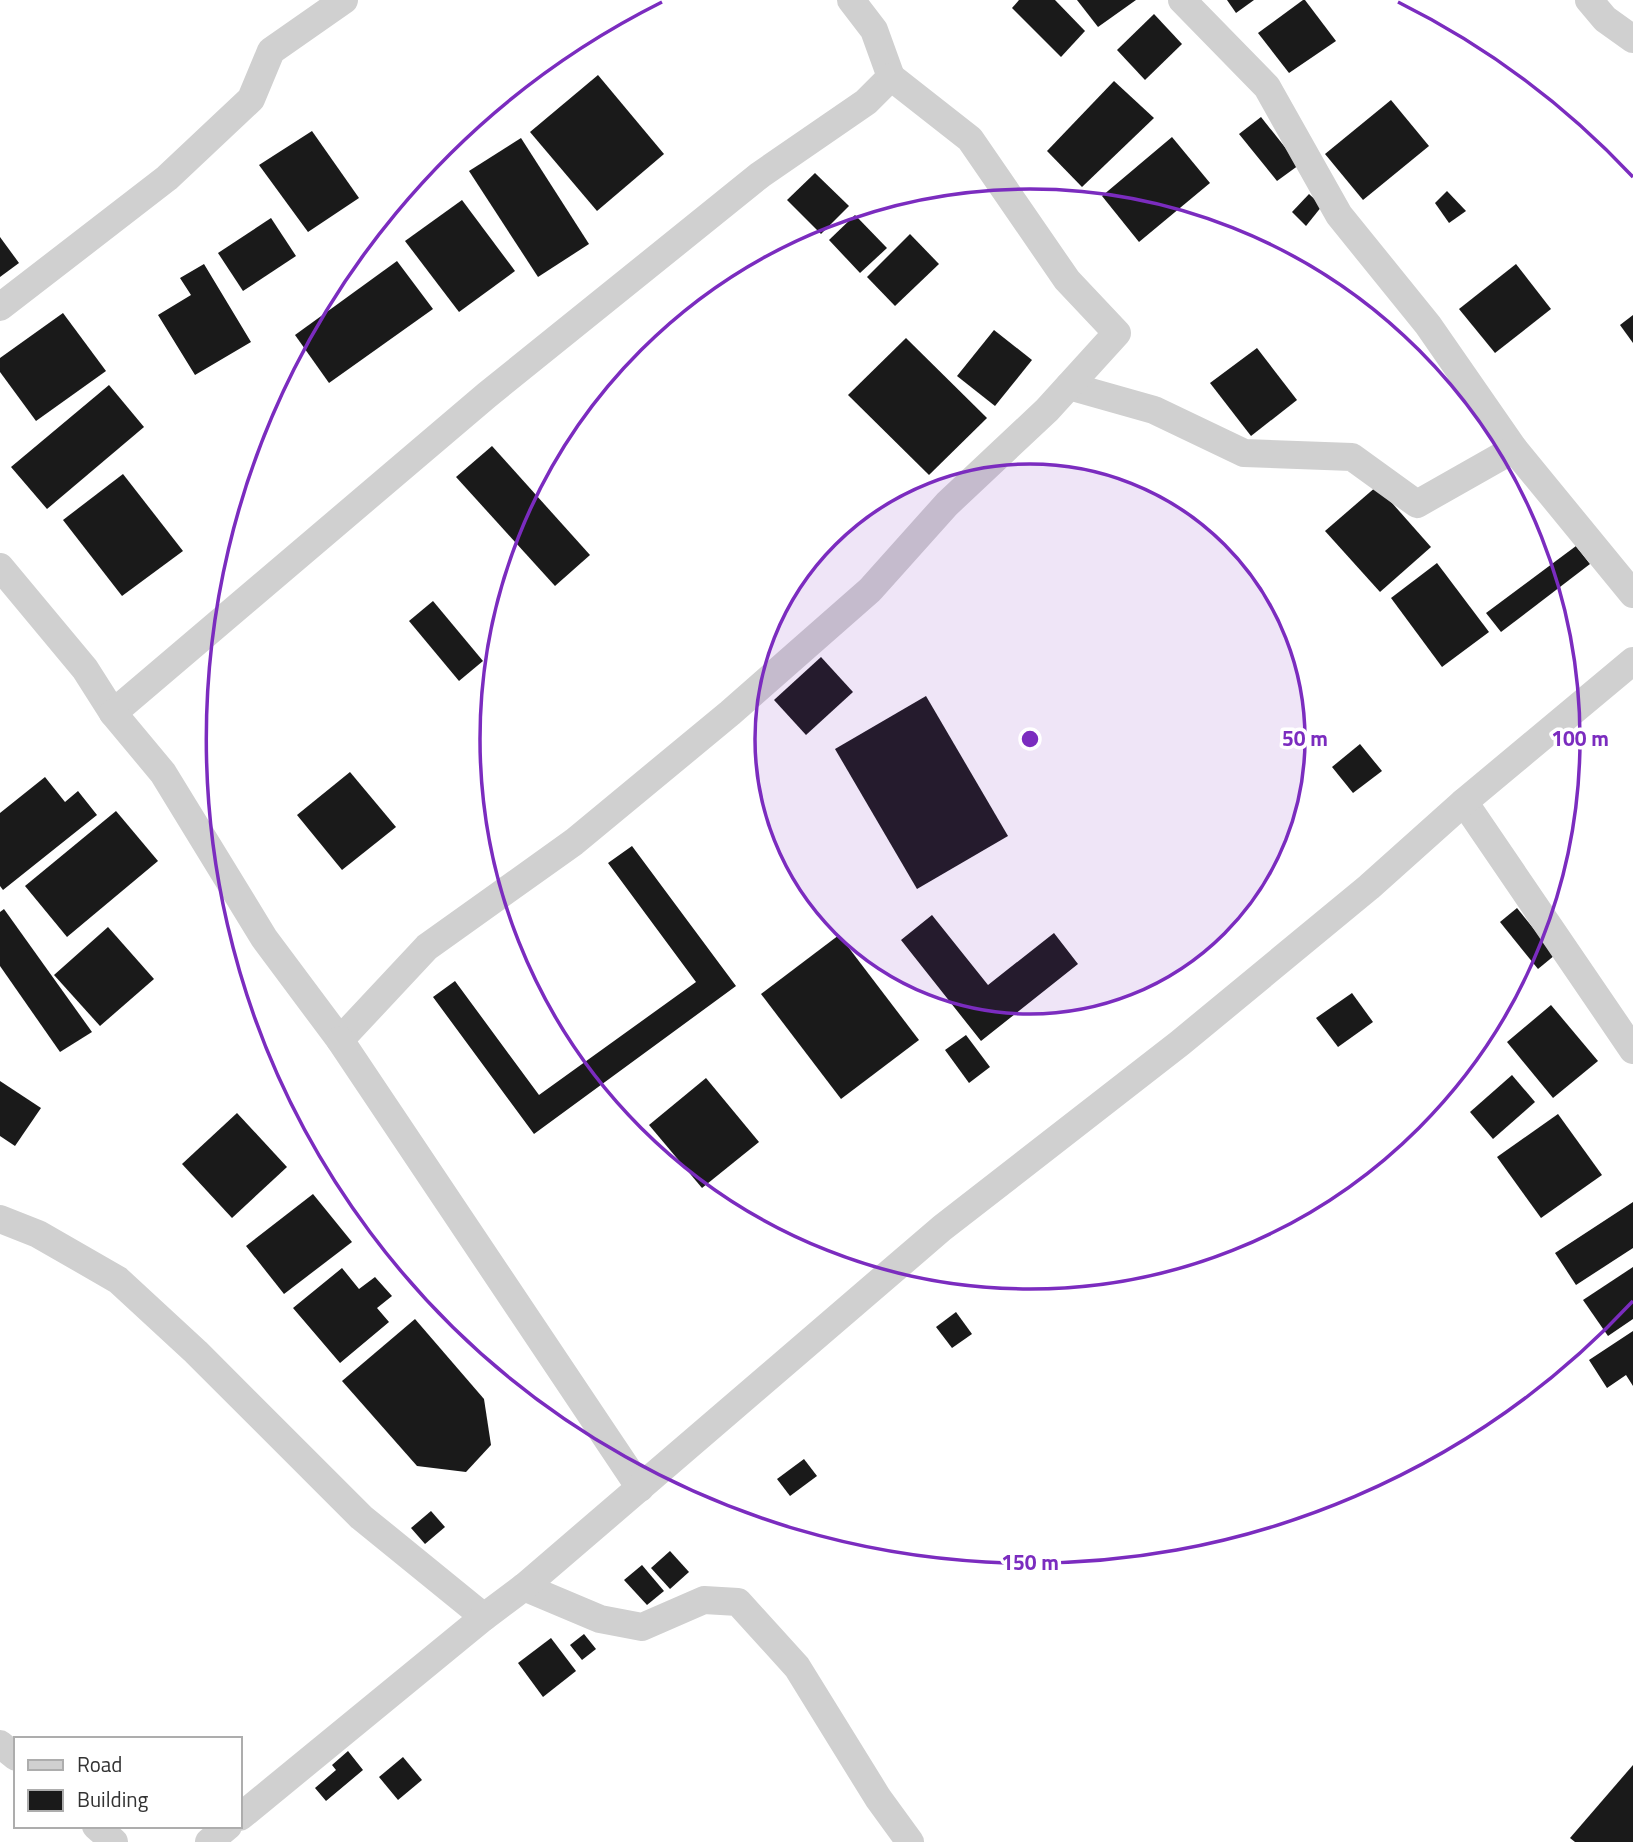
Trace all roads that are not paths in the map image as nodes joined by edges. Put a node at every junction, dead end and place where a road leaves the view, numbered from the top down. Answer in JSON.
{"nodes":[{"id":1,"x":344,"y":0,"type":"edge"},
{"id":2,"x":851,"y":0,"type":"edge"},
{"id":3,"x":1182,"y":0,"type":"edge"},
{"id":4,"x":1590,"y":0,"type":"edge"},
{"id":5,"x":1633,"y":39,"type":"edge"},
{"id":6,"x":891,"y":77,"type":"junction"},
{"id":7,"x":0,"y":307,"type":"edge"},
{"id":8,"x":1069,"y":386,"type":"junction"},
{"id":9,"x":1514,"y":449,"type":"junction"},
{"id":10,"x":0,"y":567,"type":"edge"},
{"id":11,"x":1633,"y":594,"type":"edge"},
{"id":12,"x":1633,"y":662,"type":"edge"},
{"id":13,"x":113,"y":713,"type":"junction"},
{"id":14,"x":1464,"y":802,"type":"junction"},
{"id":15,"x":340,"y":1040,"type":"junction"},
{"id":16,"x":1633,"y":1050,"type":"edge"},
{"id":17,"x":0,"y":1219,"type":"edge"},
{"id":18,"x":640,"y":1488,"type":"junction"},
{"id":19,"x":524,"y":1587,"type":"junction"},
{"id":20,"x":484,"y":1616,"type":"junction"},
{"id":21,"x":0,"y":1744,"type":"edge"},
{"id":22,"x":14,"y":1755,"type":"edge"},
{"id":23,"x":242,"y":1815,"type":"edge"},
{"id":24,"x":98,"y":1828,"type":"edge"},
{"id":25,"x":226,"y":1828,"type":"edge"},
{"id":26,"x":114,"y":1842,"type":"edge"},
{"id":27,"x":209,"y":1842,"type":"edge"},
{"id":28,"x":910,"y":1842,"type":"edge"}],
"edges":[{"from":1,"to":7,"type":"street"},
{"from":2,"to":6,"type":"street"},
{"from":3,"to":9,"type":"street"},
{"from":4,"to":5,"type":"street"},
{"from":6,"to":8,"type":"street"},
{"from":6,"to":13,"type":"street"},
{"from":8,"to":9,"type":"street"},
{"from":8,"to":15,"type":"street"},
{"from":9,"to":11,"type":"street"},
{"from":10,"to":13,"type":"street"},
{"from":12,"to":14,"type":"street"},
{"from":13,"to":15,"type":"street"},
{"from":14,"to":16,"type":"street"},
{"from":14,"to":18,"type":"street"},
{"from":15,"to":18,"type":"street"},
{"from":17,"to":20,"type":"street"},
{"from":18,"to":19,"type":"street"},
{"from":19,"to":20,"type":"street"},
{"from":19,"to":28,"type":"street"},
{"from":20,"to":23,"type":"street"},
{"from":21,"to":22,"type":"street"},
{"from":24,"to":26,"type":"street"},
{"from":25,"to":27,"type":"street"}]}
